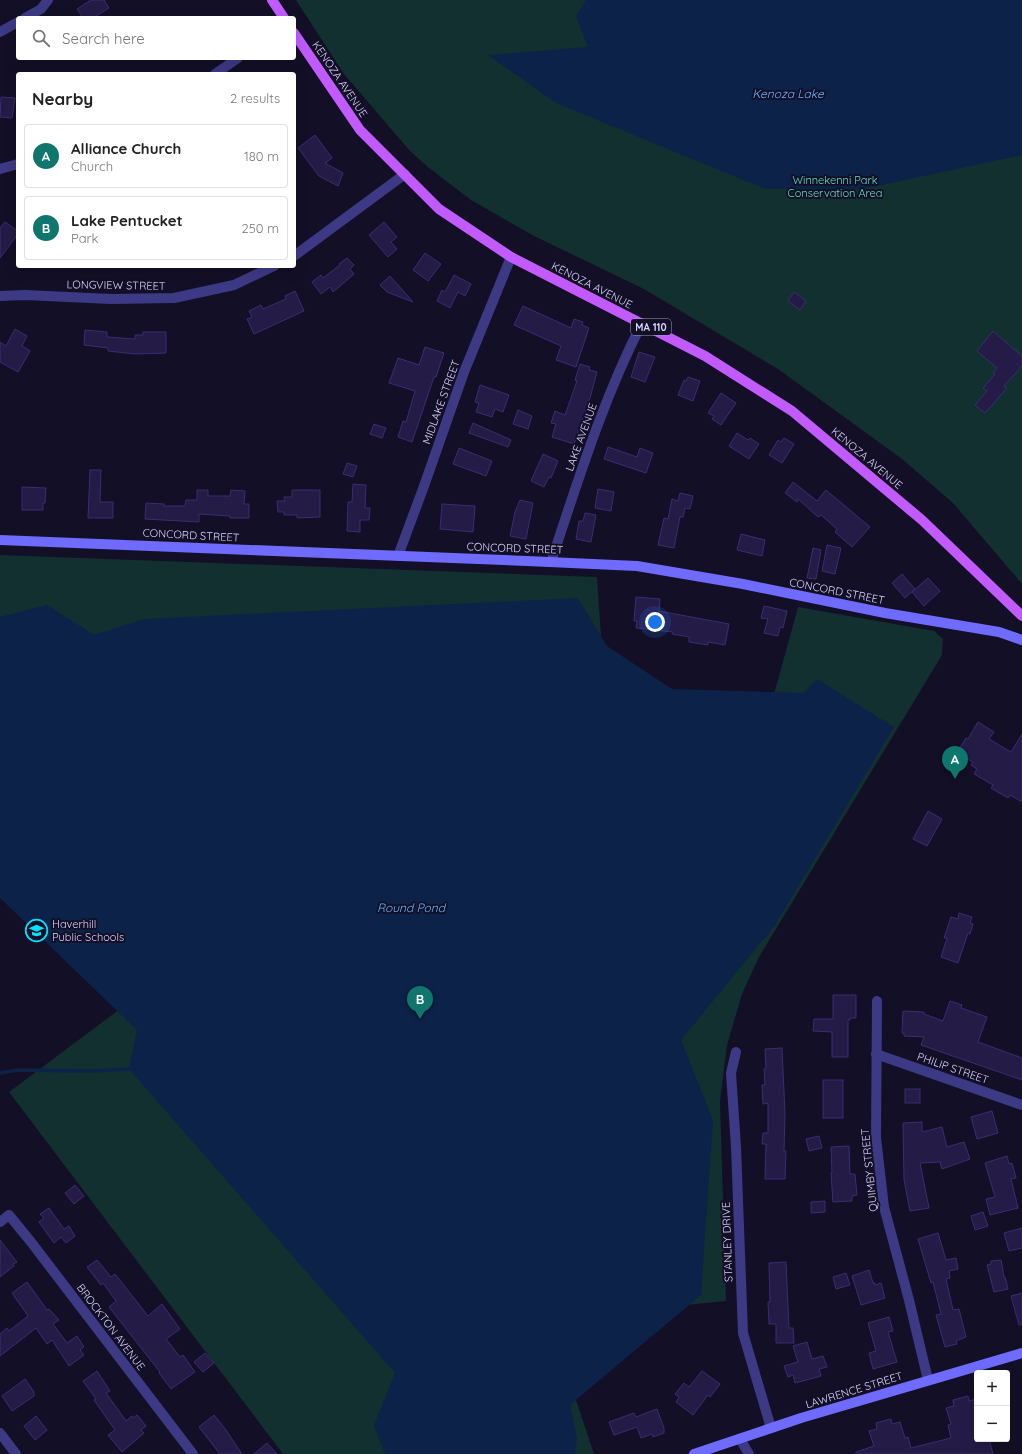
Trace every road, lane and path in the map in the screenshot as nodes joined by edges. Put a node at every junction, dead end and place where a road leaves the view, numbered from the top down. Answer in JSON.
{"nodes":[{"id":1,"x":48,"y":0,"type":"edge"},
{"id":2,"x":272,"y":0,"type":"edge"},
{"id":3,"x":28,"y":16,"type":"edge"},
{"id":4,"x":283,"y":16,"type":"edge"},
{"id":5,"x":16,"y":23,"type":"edge"},
{"id":6,"x":0,"y":32,"type":"edge"},
{"id":7,"x":296,"y":36,"type":"edge"},
{"id":8,"x":235,"y":60,"type":"edge"},
{"id":9,"x":218,"y":72,"type":"edge"},
{"id":10,"x":16,"y":165,"type":"edge"},
{"id":11,"x":0,"y":169,"type":"edge"},
{"id":12,"x":405,"y":174,"type":"junction"},
{"id":13,"x":296,"y":255,"type":"edge"},
{"id":14,"x":511,"y":257,"type":"junction"},
{"id":15,"x":270,"y":268,"type":"edge"},
{"id":16,"x":0,"y":296,"type":"edge"},
{"id":17,"x":642,"y":323,"type":"junction"},
{"id":18,"x":0,"y":540,"type":"edge"},
{"id":19,"x":398,"y":556,"type":"junction"},
{"id":20,"x":551,"y":562,"type":"junction"},
{"id":21,"x":1022,"y":616,"type":"edge"},
{"id":22,"x":1022,"y":640,"type":"edge"},
{"id":23,"x":877,"y":1001,"type":"dead end"},
{"id":24,"x":736,"y":1052,"type":"dead end"},
{"id":25,"x":876,"y":1054,"type":"junction"},
{"id":26,"x":1021,"y":1106,"type":"edge"},
{"id":27,"x":0,"y":1222,"type":"edge"},
{"id":28,"x":1022,"y":1353,"type":"edge"},
{"id":29,"x":928,"y":1380,"type":"junction"},
{"id":30,"x":771,"y":1428,"type":"junction"},
{"id":31,"x":0,"y":1433,"type":"edge"},
{"id":32,"x":740,"y":1439,"type":"junction"},
{"id":33,"x":712,"y":1451,"type":"edge"},
{"id":34,"x":16,"y":1454,"type":"edge"},
{"id":35,"x":193,"y":1454,"type":"edge"},
{"id":36,"x":694,"y":1454,"type":"edge"},
{"id":37,"x":749,"y":1454,"type":"edge"}],
"edges":[{"from":1,"to":3,"type":"street"},
{"from":2,"to":4,"type":"main road"},
{"from":5,"to":6,"type":"street"},
{"from":7,"to":12,"type":"main road","name":"KENOZA AVENUE","number":"MA 110"},
{"from":8,"to":9,"type":"street"},
{"from":10,"to":11,"type":"street"},
{"from":12,"to":13,"type":"street"},
{"from":12,"to":14,"type":"main road","name":"KENOZA AVENUE","number":"MA 110"},
{"from":14,"to":17,"type":"main road","name":"KENOZA AVENUE","number":"MA 110"},
{"from":14,"to":19,"type":"street","name":"MIDLAKE STREET"},
{"from":15,"to":16,"type":"street","name":"LONGVIEW STREET"},
{"from":17,"to":20,"type":"street","name":"LAKE AVENUE"},
{"from":17,"to":21,"type":"main road","name":"KENOZA AVENUE","number":"MA 110"},
{"from":18,"to":19,"type":"main road","name":"CONCORD STREET"},
{"from":19,"to":20,"type":"main road","name":"CONCORD STREET"},
{"from":20,"to":22,"type":"main road","name":"CONCORD STREET"},
{"from":23,"to":25,"type":"street","name":"QUIMBY STREET"},
{"from":24,"to":30,"type":"street","name":"STANLEY DRIVE"},
{"from":25,"to":26,"type":"street","name":"PHILIP STREET"},
{"from":25,"to":29,"type":"street","name":"QUIMBY STREET"},
{"from":27,"to":35,"type":"street","name":"BROCKTON AVENUE"},
{"from":28,"to":29,"type":"main road","name":"LAWRENCE STREET"},
{"from":29,"to":30,"type":"main road","name":"LAWRENCE STREET"},
{"from":30,"to":32,"type":"main road","name":"LAWRENCE STREET"},
{"from":31,"to":34,"type":"street"},
{"from":32,"to":33,"type":"main road","name":"LAWRENCE STREET"},
{"from":32,"to":37,"type":"street"},
{"from":33,"to":36,"type":"main road","name":"LAWRENCE STREET"}]}
